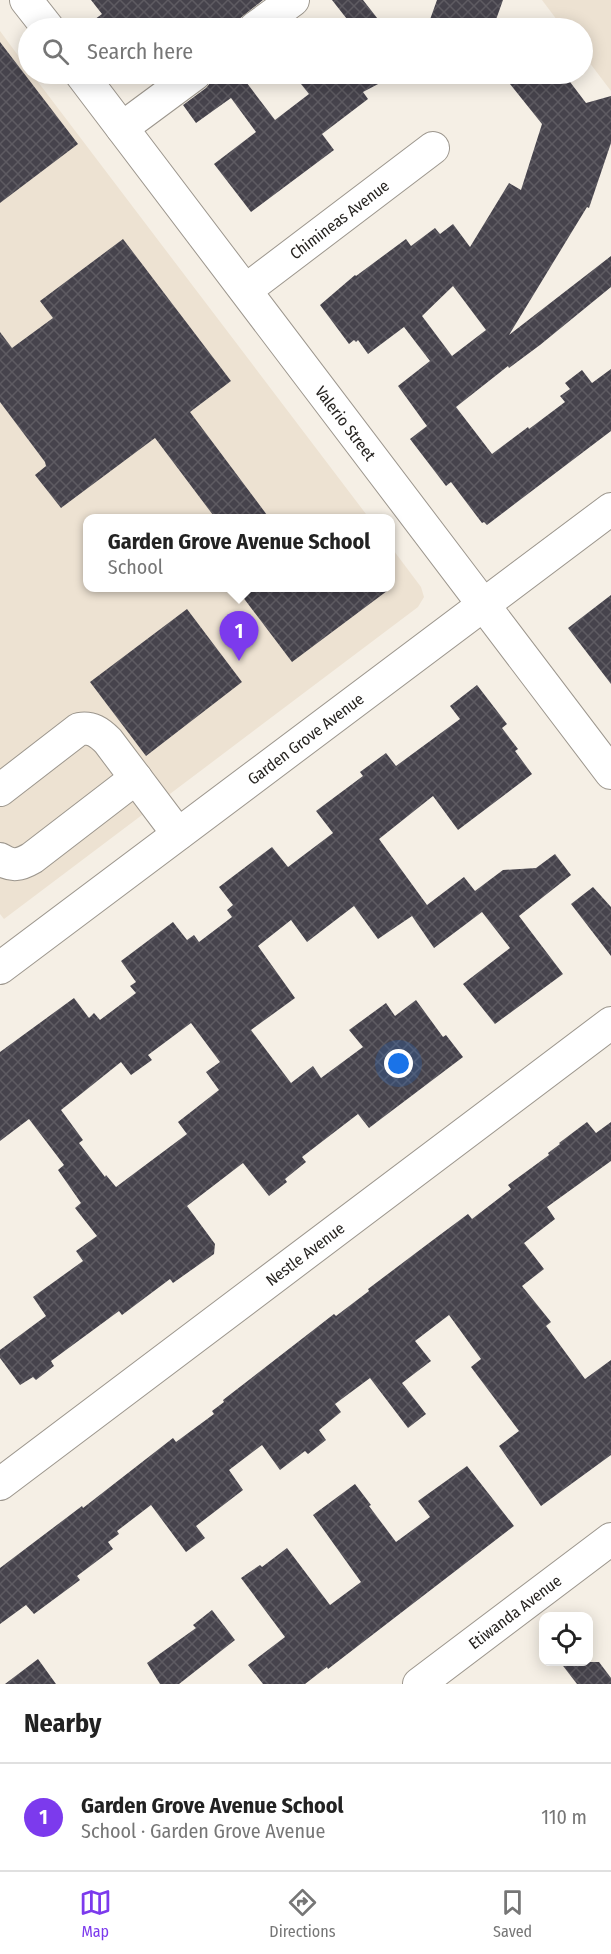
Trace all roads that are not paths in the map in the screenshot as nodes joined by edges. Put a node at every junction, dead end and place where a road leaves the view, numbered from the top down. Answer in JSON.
{"nodes":[{"id":1,"x":26,"y":0,"type":"edge"},
{"id":2,"x":293,"y":0,"type":"edge"},
{"id":3,"x":40,"y":18,"type":"edge"},
{"id":4,"x":269,"y":18,"type":"edge"},
{"id":5,"x":89,"y":84,"type":"edge"},
{"id":6,"x":181,"y":84,"type":"edge"},
{"id":7,"x":122,"y":128,"type":"junction"},
{"id":8,"x":433,"y":148,"type":"dead end"},
{"id":9,"x":246,"y":290,"type":"junction"},
{"id":10,"x":611,"y":509,"type":"edge"},
{"id":11,"x":484,"y":604,"type":"junction"},
{"id":12,"x":611,"y":773,"type":"edge"},
{"id":13,"x":136,"y":778,"type":"junction"},
{"id":14,"x":0,"y":790,"type":"edge"},
{"id":15,"x":178,"y":834,"type":"junction"},
{"id":16,"x":0,"y":859,"type":"edge"},
{"id":17,"x":0,"y":968,"type":"edge"},
{"id":18,"x":611,"y":1023,"type":"edge"},
{"id":19,"x":0,"y":1484,"type":"edge"},
{"id":20,"x":611,"y":1539,"type":"edge"},
{"id":21,"x":419,"y":1684,"type":"edge"}],
"edges":[{"from":1,"to":3,"type":"street"},
{"from":2,"to":4,"type":"street"},
{"from":5,"to":7,"type":"street","name":"Valerio Street"},
{"from":6,"to":7,"type":"street"},
{"from":7,"to":9,"type":"street","name":"Valerio Street"},
{"from":8,"to":9,"type":"street","name":"Chimineas Avenue"},
{"from":9,"to":11,"type":"street","name":"Valerio Street"},
{"from":10,"to":11,"type":"street","name":"Garden Grove Avenue"},
{"from":11,"to":12,"type":"street","name":"Valerio Street"},
{"from":11,"to":15,"type":"street","name":"Garden Grove Avenue"},
{"from":13,"to":14,"type":"street"},
{"from":13,"to":15,"type":"street"},
{"from":13,"to":16,"type":"street"},
{"from":15,"to":17,"type":"street","name":"Garden Grove Avenue"},
{"from":18,"to":19,"type":"street","name":"Nestle Avenue"},
{"from":20,"to":21,"type":"street","name":"Etiwanda Avenue"}]}
